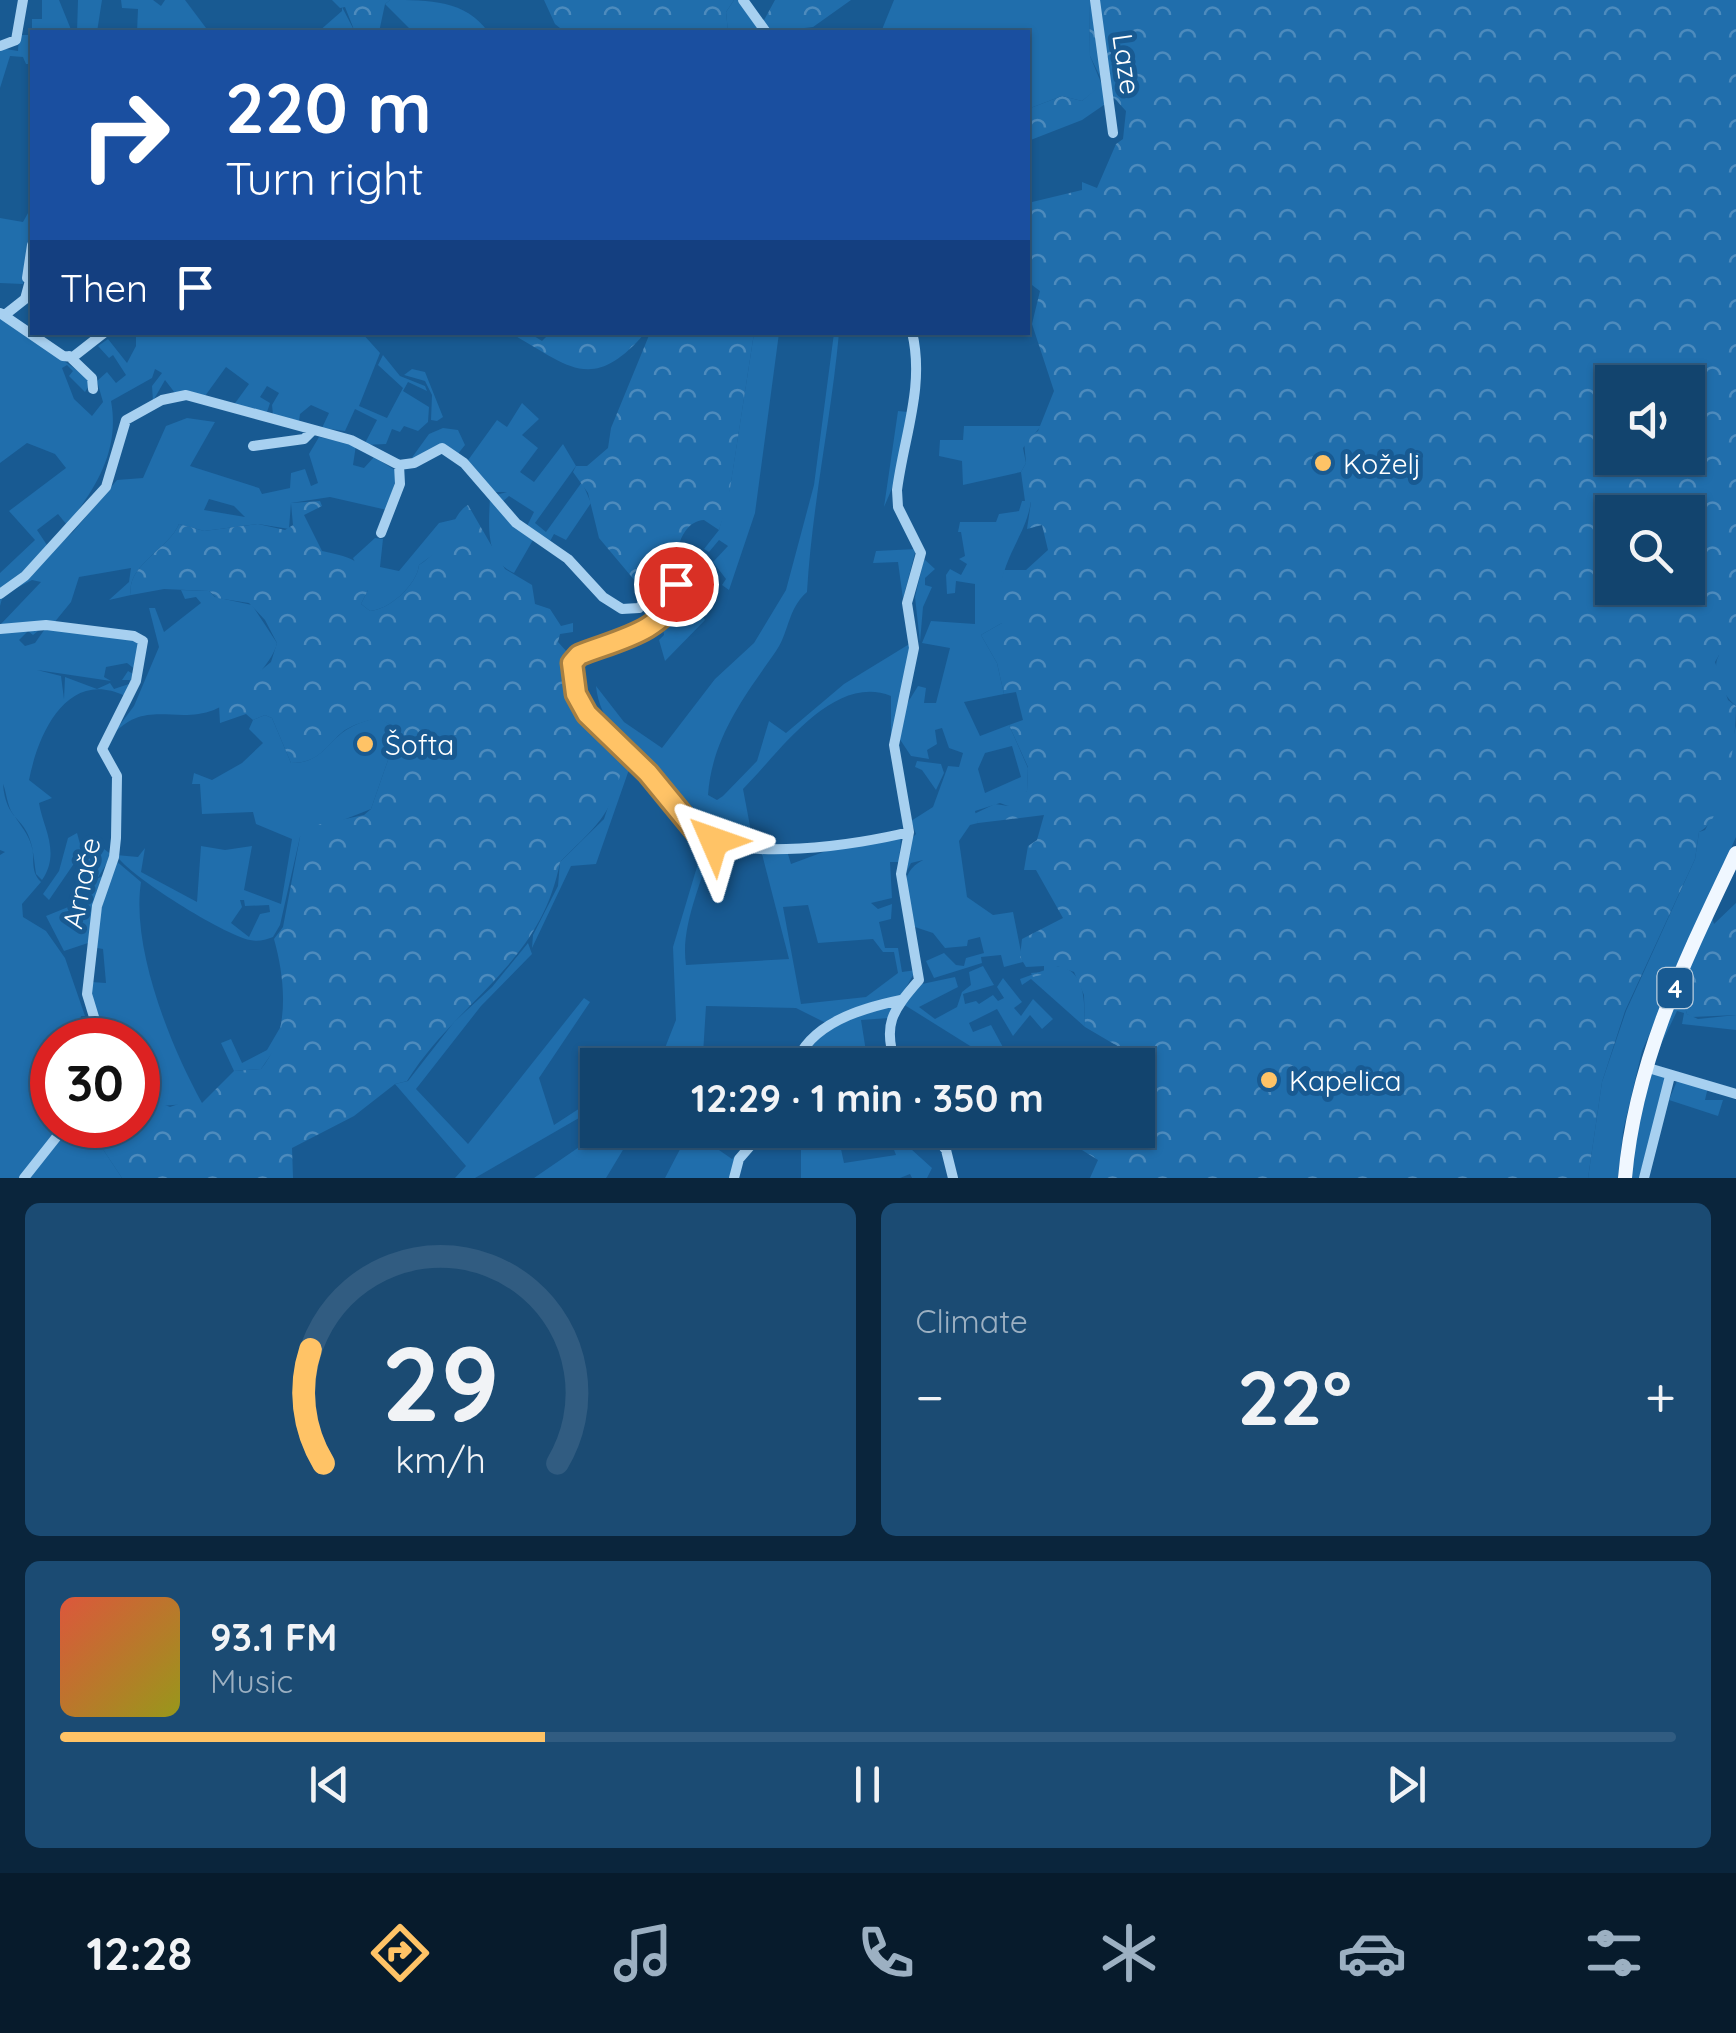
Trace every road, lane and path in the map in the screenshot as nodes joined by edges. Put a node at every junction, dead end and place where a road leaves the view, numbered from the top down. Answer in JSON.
{"nodes":[{"id":1,"x":23,"y":0,"type":"edge"},
{"id":2,"x":743,"y":0,"type":"edge"},
{"id":3,"x":1095,"y":0,"type":"edge"},
{"id":4,"x":765,"y":30,"type":"edge"},
{"id":5,"x":0,"y":46,"type":"edge"},
{"id":6,"x":1113,"y":133,"type":"dead end"},
{"id":7,"x":30,"y":260,"type":"edge"},
{"id":8,"x":30,"y":279,"type":"edge"},
{"id":9,"x":26,"y":292,"type":"junction"},
{"id":10,"x":3,"y":313,"type":"edge"},
{"id":11,"x":30,"y":330,"type":"edge"},
{"id":12,"x":37,"y":335,"type":"edge"},
{"id":13,"x":101,"y":335,"type":"edge"},
{"id":14,"x":913,"y":335,"type":"edge"},
{"id":15,"x":70,"y":356,"type":"junction"},
{"id":16,"x":93,"y":389,"type":"dead end"},
{"id":17,"x":312,"y":431,"type":"junction"},
{"id":18,"x":253,"y":446,"type":"dead end"},
{"id":19,"x":399,"y":465,"type":"junction"},
{"id":20,"x":381,"y":534,"type":"dead end"},
{"id":21,"x":0,"y":594,"type":"edge"},
{"id":22,"x":0,"y":629,"type":"edge"},
{"id":23,"x":909,"y":832,"type":"junction"},
{"id":24,"x":1736,"y":853,"type":"edge"},
{"id":25,"x":902,"y":1000,"type":"junction"},
{"id":26,"x":95,"y":1018,"type":"edge"},
{"id":27,"x":806,"y":1048,"type":"edge"},
{"id":28,"x":890,"y":1048,"type":"edge"},
{"id":29,"x":1645,"y":1068,"type":"junction"},
{"id":30,"x":1670,"y":1076,"type":"junction"},
{"id":31,"x":1736,"y":1094,"type":"edge"},
{"id":32,"x":48,"y":1148,"type":"edge"},
{"id":33,"x":748,"y":1148,"type":"edge"},
{"id":34,"x":944,"y":1148,"type":"edge"},
{"id":35,"x":24,"y":1178,"type":"edge"},
{"id":36,"x":734,"y":1178,"type":"edge"},
{"id":37,"x":953,"y":1178,"type":"edge"},
{"id":38,"x":1625,"y":1178,"type":"edge"},
{"id":39,"x":1644,"y":1178,"type":"edge"}],
"edges":[{"from":1,"to":5,"type":"street"},
{"from":2,"to":4,"type":"street"},
{"from":3,"to":6,"type":"street","name":"Laze"},
{"from":7,"to":9,"type":"street"},
{"from":8,"to":9,"type":"street"},
{"from":9,"to":10,"type":"street"},
{"from":10,"to":11,"type":"street"},
{"from":12,"to":15,"type":"street"},
{"from":13,"to":15,"type":"street"},
{"from":14,"to":23,"type":"street"},
{"from":15,"to":16,"type":"street"},
{"from":17,"to":18,"type":"street"},
{"from":17,"to":19,"type":"street"},
{"from":17,"to":21,"type":"street"},
{"from":19,"to":20,"type":"street"},
{"from":19,"to":23,"type":"street"},
{"from":22,"to":26,"type":"street","name":"Arnače"},
{"from":23,"to":25,"type":"street"},
{"from":24,"to":29,"type":"main road","number":"4"},
{"from":25,"to":27,"type":"street"},
{"from":25,"to":28,"type":"street"},
{"from":29,"to":30,"type":"street"},
{"from":29,"to":38,"type":"main road","number":"4"},
{"from":30,"to":31,"type":"street"},
{"from":30,"to":39,"type":"street"},
{"from":32,"to":35,"type":"street"},
{"from":33,"to":36,"type":"street"},
{"from":34,"to":37,"type":"street"}]}
